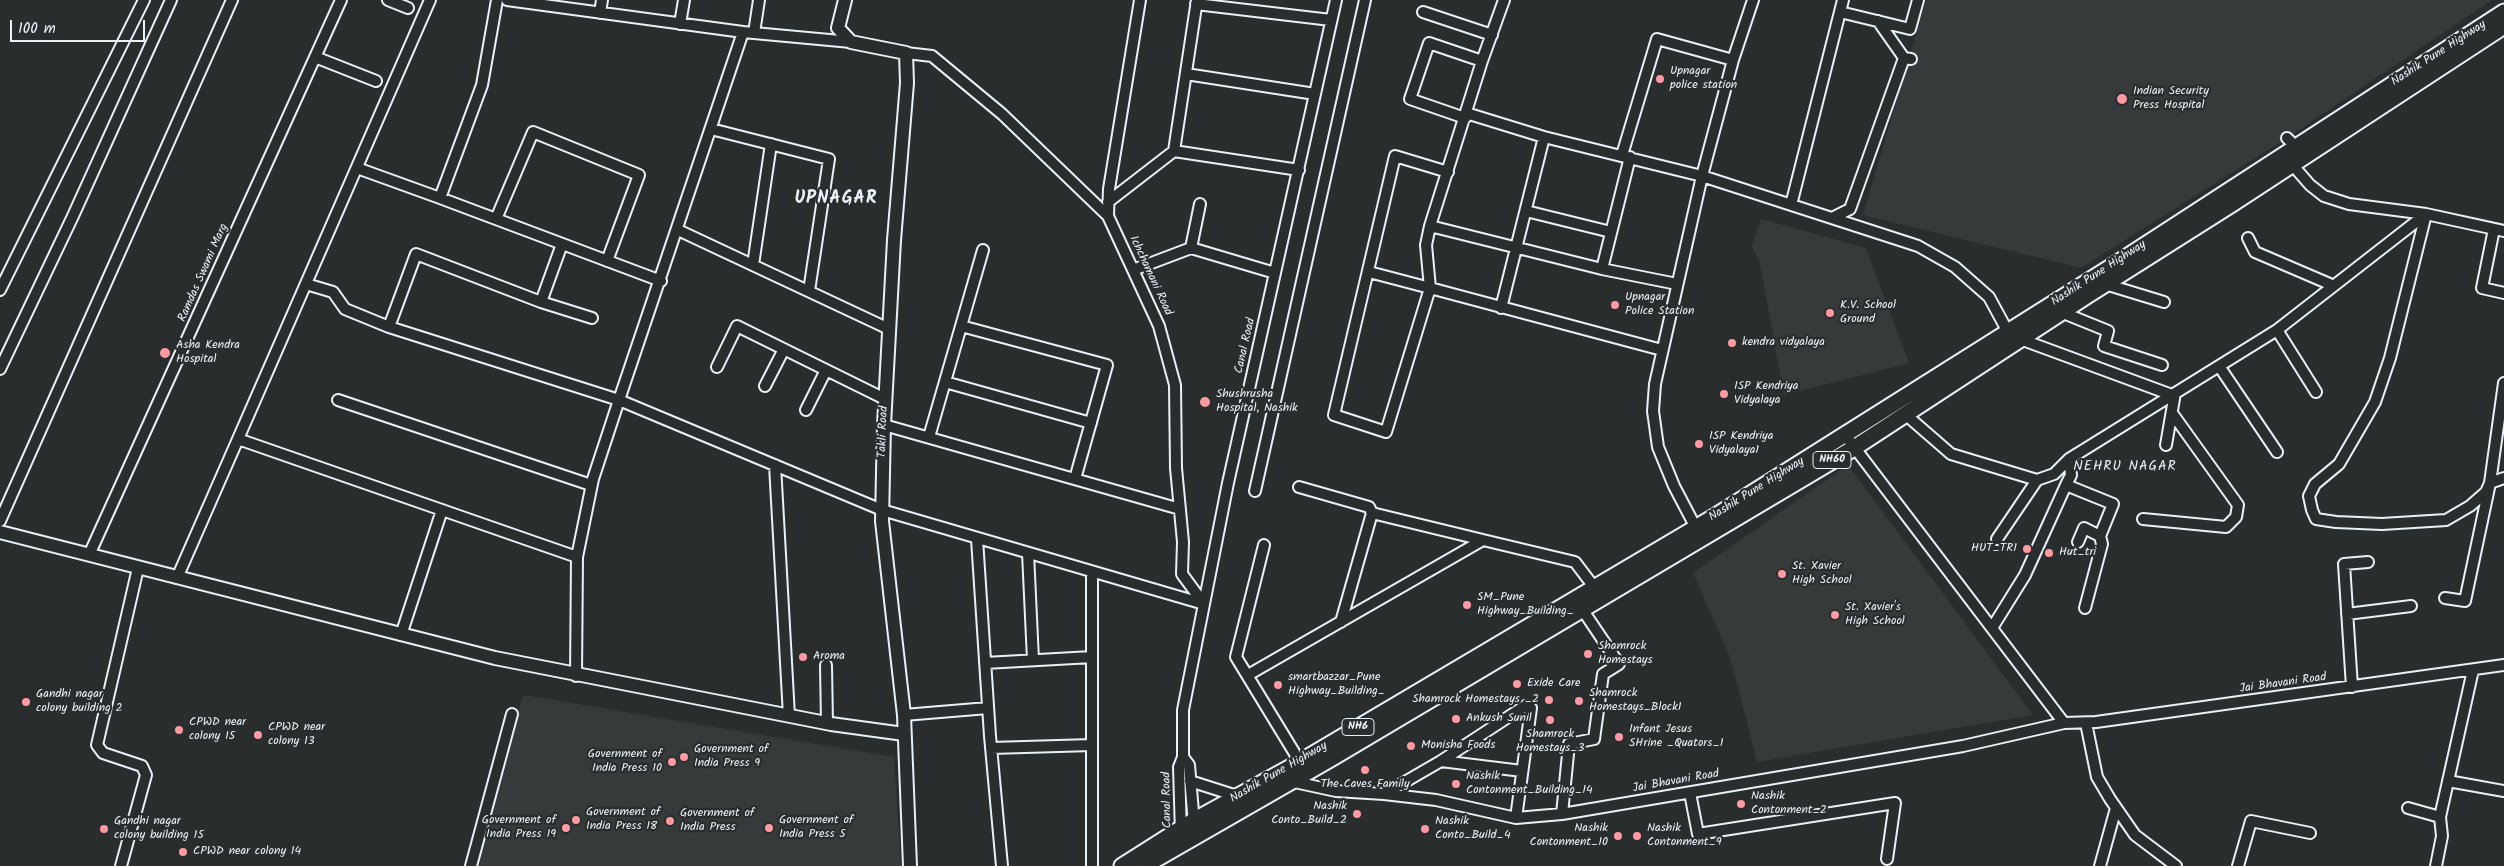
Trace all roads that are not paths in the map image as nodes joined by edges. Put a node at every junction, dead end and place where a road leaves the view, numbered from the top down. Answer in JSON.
{"nodes":[{"id":1,"x":144,"y":0,"type":"edge"},
{"id":2,"x":170,"y":0,"type":"edge"},
{"id":3,"x":232,"y":0,"type":"edge"},
{"id":4,"x":341,"y":0,"type":"edge"},
{"id":5,"x":388,"y":0,"type":"edge"},
{"id":6,"x":430,"y":0,"type":"edge"},
{"id":7,"x":497,"y":0,"type":"edge"},
{"id":8,"x":507,"y":0,"type":"edge"},
{"id":9,"x":602,"y":0,"type":"edge"},
{"id":10,"x":684,"y":0,"type":"edge"},
{"id":11,"x":759,"y":0,"type":"edge"},
{"id":12,"x":845,"y":0,"type":"edge"},
{"id":13,"x":1140,"y":0,"type":"edge"},
{"id":14,"x":1336,"y":0,"type":"edge"},
{"id":15,"x":1366,"y":0,"type":"edge"},
{"id":16,"x":1504,"y":0,"type":"edge"},
{"id":17,"x":1753,"y":0,"type":"edge"},
{"id":18,"x":1843,"y":0,"type":"edge"},
{"id":19,"x":1918,"y":0,"type":"edge"},
{"id":20,"x":1197,"y":2,"type":"edge"},
{"id":21,"x":408,"y":8,"type":"dead end"},
{"id":22,"x":1423,"y":12,"type":"dead end"},
{"id":23,"x":1840,"y":12,"type":"junction"},
{"id":24,"x":2504,"y":12,"type":"edge"},
{"id":25,"x":600,"y":13,"type":"junction"},
{"id":26,"x":1332,"y":20,"type":"junction"},
{"id":27,"x":1878,"y":21,"type":"junction"},
{"id":28,"x":680,"y":24,"type":"junction"},
{"id":29,"x":2504,"y":26,"type":"edge"},
{"id":30,"x":748,"y":33,"type":"junction"},
{"id":31,"x":1492,"y":35,"type":"junction"},
{"id":32,"x":851,"y":42,"type":"junction"},
{"id":33,"x":906,"y":53,"type":"junction"},
{"id":34,"x":315,"y":57,"type":"junction"},
{"id":35,"x":1732,"y":60,"type":"junction"},
{"id":36,"x":1482,"y":61,"type":"junction"},
{"id":37,"x":1186,"y":74,"type":"junction"},
{"id":38,"x":376,"y":81,"type":"dead end"},
{"id":39,"x":1315,"y":94,"type":"junction"},
{"id":40,"x":1466,"y":116,"type":"junction"},
{"id":41,"x":711,"y":129,"type":"junction"},
{"id":42,"x":1544,"y":137,"type":"junction"},
{"id":43,"x":771,"y":144,"type":"junction"},
{"id":44,"x":1174,"y":151,"type":"junction"},
{"id":45,"x":2293,"y":152,"type":"junction"},
{"id":46,"x":1626,"y":156,"type":"junction"},
{"id":47,"x":357,"y":168,"type":"junction"},
{"id":48,"x":1298,"y":170,"type":"junction"},
{"id":49,"x":1448,"y":172,"type":"junction"},
{"id":50,"x":1702,"y":176,"type":"junction"},
{"id":51,"x":440,"y":198,"type":"junction"},
{"id":52,"x":1108,"y":202,"type":"junction"},
{"id":53,"x":1200,"y":204,"type":"dead end"},
{"id":54,"x":1791,"y":205,"type":"junction"},
{"id":55,"x":1526,"y":210,"type":"junction"},
{"id":56,"x":2426,"y":214,"type":"junction"},
{"id":57,"x":1108,"y":216,"type":"junction"},
{"id":58,"x":1832,"y":218,"type":"junction"},
{"id":59,"x":496,"y":220,"type":"junction"},
{"id":60,"x":1430,"y":226,"type":"junction"},
{"id":61,"x":678,"y":230,"type":"junction"},
{"id":62,"x":2499,"y":230,"type":"edge"},
{"id":63,"x":1611,"y":232,"type":"junction"},
{"id":64,"x":2248,"y":238,"type":"dead end"},
{"id":65,"x":562,"y":244,"type":"junction"},
{"id":66,"x":1516,"y":246,"type":"junction"},
{"id":67,"x":1191,"y":248,"type":"junction"},
{"id":68,"x":984,"y":250,"type":"dead end"},
{"id":69,"x":607,"y":261,"type":"junction"},
{"id":70,"x":753,"y":265,"type":"junction"},
{"id":71,"x":1602,"y":269,"type":"junction"},
{"id":72,"x":1133,"y":270,"type":"junction"},
{"id":73,"x":1369,"y":272,"type":"junction"},
{"id":74,"x":1275,"y":273,"type":"junction"},
{"id":75,"x":661,"y":281,"type":"junction"},
{"id":76,"x":306,"y":284,"type":"junction"},
{"id":77,"x":1677,"y":284,"type":"junction"},
{"id":78,"x":2105,"y":284,"type":"junction"},
{"id":79,"x":2332,"y":286,"type":"junction"},
{"id":80,"x":1430,"y":288,"type":"junction"},
{"id":81,"x":0,"y":290,"type":"edge"},
{"id":82,"x":809,"y":291,"type":"junction"},
{"id":83,"x":2504,"y":293,"type":"edge"},
{"id":84,"x":541,"y":302,"type":"junction"},
{"id":85,"x":2164,"y":302,"type":"dead end"},
{"id":86,"x":1500,"y":308,"type":"junction"},
{"id":87,"x":2061,"y":312,"type":"junction"},
{"id":88,"x":592,"y":318,"type":"dead end"},
{"id":89,"x":962,"y":326,"type":"junction"},
{"id":90,"x":389,"y":327,"type":"junction"},
{"id":91,"x":889,"y":329,"type":"junction"},
{"id":92,"x":2277,"y":330,"type":"junction"},
{"id":93,"x":2014,"y":336,"type":"junction"},
{"id":94,"x":784,"y":349,"type":"junction"},
{"id":95,"x":1662,"y":350,"type":"junction"},
{"id":96,"x":2162,"y":365,"type":"dead end"},
{"id":97,"x":2218,"y":366,"type":"junction"},
{"id":98,"x":717,"y":368,"type":"dead end"},
{"id":99,"x":0,"y":369,"type":"edge"},
{"id":100,"x":826,"y":370,"type":"junction"},
{"id":101,"x":945,"y":382,"type":"junction"},
{"id":102,"x":2504,"y":383,"type":"edge"},
{"id":103,"x":765,"y":386,"type":"dead end"},
{"id":104,"x":2316,"y":392,"type":"dead end"},
{"id":105,"x":2174,"y":394,"type":"junction"},
{"id":106,"x":885,"y":398,"type":"junction"},
{"id":107,"x":338,"y":400,"type":"dead end"},
{"id":108,"x":619,"y":400,"type":"junction"},
{"id":109,"x":806,"y":410,"type":"dead end"},
{"id":110,"x":2172,"y":413,"type":"junction"},
{"id":111,"x":1905,"y":414,"type":"junction"},
{"id":112,"x":1091,"y":423,"type":"junction"},
{"id":113,"x":884,"y":424,"type":"junction"},
{"id":114,"x":929,"y":438,"type":"junction"},
{"id":115,"x":238,"y":439,"type":"junction"},
{"id":116,"x":1849,"y":441,"type":"junction"},
{"id":117,"x":2166,"y":445,"type":"dead end"},
{"id":118,"x":2277,"y":452,"type":"dead end"},
{"id":119,"x":2069,"y":460,"type":"junction"},
{"id":120,"x":775,"y":465,"type":"junction"},
{"id":121,"x":2504,"y":478,"type":"edge"},
{"id":122,"x":1075,"y":479,"type":"junction"},
{"id":123,"x":2037,"y":480,"type":"junction"},
{"id":124,"x":2490,"y":483,"type":"junction"},
{"id":125,"x":591,"y":485,"type":"junction"},
{"id":126,"x":2066,"y":485,"type":"junction"},
{"id":127,"x":1299,"y":487,"type":"dead end"},
{"id":128,"x":1255,"y":491,"type":"dead end"},
{"id":129,"x":1180,"y":509,"type":"junction"},
{"id":130,"x":442,"y":510,"type":"junction"},
{"id":131,"x":882,"y":510,"type":"junction"},
{"id":132,"x":1372,"y":513,"type":"junction"},
{"id":133,"x":2143,"y":519,"type":"dead end"},
{"id":134,"x":0,"y":521,"type":"edge"},
{"id":135,"x":1696,"y":528,"type":"junction"},
{"id":136,"x":0,"y":532,"type":"edge"},
{"id":137,"x":2100,"y":536,"type":"junction"},
{"id":138,"x":977,"y":538,"type":"junction"},
{"id":139,"x":1997,"y":539,"type":"dead end"},
{"id":140,"x":1483,"y":540,"type":"junction"},
{"id":141,"x":2078,"y":542,"type":"dead end"},
{"id":142,"x":1264,"y":545,"type":"dead end"},
{"id":143,"x":1028,"y":553,"type":"junction"},
{"id":144,"x":89,"y":555,"type":"junction"},
{"id":145,"x":577,"y":557,"type":"junction"},
{"id":146,"x":2368,"y":562,"type":"dead end"},
{"id":147,"x":138,"y":568,"type":"junction"},
{"id":148,"x":1092,"y":572,"type":"junction"},
{"id":149,"x":177,"y":578,"type":"junction"},
{"id":150,"x":1594,"y":587,"type":"junction"},
{"id":151,"x":2445,"y":598,"type":"dead end"},
{"id":152,"x":1204,"y":604,"type":"junction"},
{"id":153,"x":2411,"y":606,"type":"dead end"},
{"id":154,"x":2085,"y":608,"type":"dead end"},
{"id":155,"x":1582,"y":609,"type":"junction"},
{"id":156,"x":2347,"y":614,"type":"junction"},
{"id":157,"x":1341,"y":622,"type":"junction"},
{"id":158,"x":1992,"y":628,"type":"junction"},
{"id":159,"x":402,"y":635,"type":"junction"},
{"id":160,"x":1092,"y":657,"type":"junction"},
{"id":161,"x":1033,"y":660,"type":"junction"},
{"id":162,"x":985,"y":663,"type":"junction"},
{"id":163,"x":826,"y":665,"type":"dead end"},
{"id":164,"x":2504,"y":666,"type":"edge"},
{"id":165,"x":2473,"y":670,"type":"junction"},
{"id":166,"x":1248,"y":675,"type":"junction"},
{"id":167,"x":576,"y":676,"type":"junction"},
{"id":168,"x":2352,"y":686,"type":"junction"},
{"id":169,"x":988,"y":708,"type":"junction"},
{"id":170,"x":512,"y":714,"type":"dead end"},
{"id":171,"x":904,"y":715,"type":"junction"},
{"id":172,"x":789,"y":716,"type":"junction"},
{"id":173,"x":2064,"y":723,"type":"junction"},
{"id":174,"x":2086,"y":723,"type":"junction"},
{"id":175,"x":827,"y":724,"type":"junction"},
{"id":176,"x":904,"y":734,"type":"junction"},
{"id":177,"x":1092,"y":745,"type":"junction"},
{"id":178,"x":991,"y":748,"type":"junction"},
{"id":179,"x":1183,"y":757,"type":"junction"},
{"id":180,"x":1441,"y":760,"type":"junction"},
{"id":181,"x":1300,"y":762,"type":"junction"},
{"id":182,"x":1522,"y":771,"type":"junction"},
{"id":183,"x":1190,"y":781,"type":"junction"},
{"id":184,"x":1290,"y":781,"type":"junction"},
{"id":185,"x":2448,"y":781,"type":"junction"},
{"id":186,"x":2504,"y":791,"type":"edge"},
{"id":187,"x":1690,"y":793,"type":"junction"},
{"id":188,"x":1384,"y":794,"type":"junction"},
{"id":189,"x":1238,"y":796,"type":"junction"},
{"id":190,"x":2116,"y":808,"type":"junction"},
{"id":191,"x":2408,"y":808,"type":"dead end"},
{"id":192,"x":1562,"y":814,"type":"junction"},
{"id":193,"x":2440,"y":817,"type":"junction"},
{"id":194,"x":1516,"y":818,"type":"junction"},
{"id":195,"x":1194,"y":821,"type":"junction"},
{"id":196,"x":2310,"y":833,"type":"dead end"},
{"id":197,"x":1181,"y":836,"type":"junction"},
{"id":198,"x":1196,"y":837,"type":"junction"},
{"id":199,"x":1887,"y":859,"type":"dead end"},
{"id":200,"x":2170,"y":864,"type":"edge"},
{"id":201,"x":121,"y":866,"type":"edge"},
{"id":202,"x":471,"y":866,"type":"edge"},
{"id":203,"x":910,"y":866,"type":"edge"},
{"id":204,"x":1002,"y":866,"type":"edge"},
{"id":205,"x":1092,"y":866,"type":"edge"},
{"id":206,"x":1122,"y":866,"type":"edge"},
{"id":207,"x":1144,"y":866,"type":"edge"},
{"id":208,"x":2100,"y":866,"type":"edge"},
{"id":209,"x":2238,"y":866,"type":"edge"},
{"id":210,"x":2436,"y":866,"type":"edge"}],
"edges":[{"from":1,"to":81,"type":"street"},
{"from":2,"to":99,"type":"street"},
{"from":3,"to":134,"type":"street"},
{"from":4,"to":34,"type":"street","name":"Ramdas Swami Marg"},
{"from":5,"to":21,"type":"street"},
{"from":6,"to":47,"type":"street"},
{"from":7,"to":51,"type":"street"},
{"from":8,"to":25,"type":"street"},
{"from":9,"to":25,"type":"street"},
{"from":10,"to":28,"type":"street"},
{"from":11,"to":30,"type":"street"},
{"from":12,"to":32,"type":"main road"},
{"from":13,"to":52,"type":"street"},
{"from":14,"to":26,"type":"street","name":"Canal Road"},
{"from":15,"to":128,"type":"street"},
{"from":16,"to":31,"type":"street"},
{"from":17,"to":35,"type":"street"},
{"from":18,"to":23,"type":"street"},
{"from":19,"to":27,"type":"street"},
{"from":20,"to":26,"type":"street"},
{"from":20,"to":37,"type":"street"},
{"from":22,"to":31,"type":"street"},
{"from":23,"to":27,"type":"street"},
{"from":23,"to":54,"type":"street"},
{"from":24,"to":45,"type":"highway","name":"Nashik Pune Highway","number":"NH60"},
{"from":25,"to":28,"type":"street"},
{"from":26,"to":39,"type":"street","name":"Canal Road"},
{"from":27,"to":58,"type":"street"},
{"from":28,"to":30,"type":"street"},
{"from":29,"to":45,"type":"highway","name":"Nashik Pune Highway","number":"NH60"},
{"from":30,"to":32,"type":"street"},
{"from":30,"to":41,"type":"street"},
{"from":31,"to":36,"type":"street"},
{"from":32,"to":33,"type":"main road"},
{"from":33,"to":57,"type":"street","name":"Ichchamani Road"},
{"from":33,"to":91,"type":"main road","name":"Takli Road"},
{"from":34,"to":38,"type":"street"},
{"from":34,"to":144,"type":"street","name":"Ramdas Swami Marg"},
{"from":35,"to":46,"type":"street"},
{"from":35,"to":50,"type":"street"},
{"from":36,"to":40,"type":"street"},
{"from":36,"to":40,"type":"street"},
{"from":37,"to":39,"type":"street"},
{"from":37,"to":44,"type":"street"},
{"from":39,"to":48,"type":"street","name":"Canal Road"},
{"from":40,"to":42,"type":"street"},
{"from":40,"to":49,"type":"street"},
{"from":41,"to":43,"type":"street"},
{"from":41,"to":61,"type":"street"},
{"from":42,"to":46,"type":"street"},
{"from":42,"to":55,"type":"street"},
{"from":43,"to":70,"type":"street"},
{"from":43,"to":82,"type":"street"},
{"from":44,"to":48,"type":"street"},
{"from":44,"to":52,"type":"street"},
{"from":45,"to":56,"type":"street"},
{"from":45,"to":78,"type":"highway","name":"Nashik Pune Highway","number":"NH60"},
{"from":45,"to":93,"type":"highway","name":"Nashik Pune Highway","number":"NH60"},
{"from":46,"to":50,"type":"street"},
{"from":46,"to":63,"type":"street"},
{"from":47,"to":51,"type":"street"},
{"from":47,"to":76,"type":"street"},
{"from":48,"to":74,"type":"street","name":"Canal Road"},
{"from":49,"to":60,"type":"street"},
{"from":49,"to":73,"type":"street"},
{"from":50,"to":54,"type":"street"},
{"from":50,"to":77,"type":"street"},
{"from":51,"to":59,"type":"street"},
{"from":52,"to":57,"type":"street"},
{"from":53,"to":67,"type":"street"},
{"from":54,"to":58,"type":"street"},
{"from":55,"to":63,"type":"street"},
{"from":55,"to":66,"type":"street"},
{"from":56,"to":62,"type":"street"},
{"from":56,"to":79,"type":"street"},
{"from":56,"to":124,"type":"street"},
{"from":57,"to":72,"type":"street","name":"Ichchamani Road"},
{"from":58,"to":93,"type":"street"},
{"from":59,"to":65,"type":"street"},
{"from":59,"to":69,"type":"street"},
{"from":60,"to":66,"type":"street"},
{"from":60,"to":80,"type":"street"},
{"from":61,"to":70,"type":"street"},
{"from":61,"to":75,"type":"street"},
{"from":62,"to":83,"type":"street"},
{"from":63,"to":71,"type":"street"},
{"from":64,"to":79,"type":"street"},
{"from":65,"to":69,"type":"street"},
{"from":65,"to":84,"type":"street"},
{"from":66,"to":71,"type":"street"},
{"from":66,"to":86,"type":"street"},
{"from":67,"to":72,"type":"street"},
{"from":67,"to":74,"type":"street"},
{"from":68,"to":89,"type":"street"},
{"from":69,"to":75,"type":"street"},
{"from":70,"to":82,"type":"street"},
{"from":71,"to":77,"type":"street"},
{"from":72,"to":129,"type":"street","name":"Ichchamani Road"},
{"from":73,"to":80,"type":"street"},
{"from":73,"to":80,"type":"street"},
{"from":74,"to":152,"type":"street","name":"Canal Road"},
{"from":75,"to":108,"type":"street"},
{"from":76,"to":90,"type":"street"},
{"from":76,"to":115,"type":"street"},
{"from":77,"to":95,"type":"street"},
{"from":78,"to":85,"type":"street"},
{"from":78,"to":87,"type":"highway","name":"Nashik Pune Highway","number":"NH60"},
{"from":79,"to":92,"type":"street"},
{"from":80,"to":86,"type":"street"},
{"from":82,"to":91,"type":"street"},
{"from":84,"to":88,"type":"street"},
{"from":84,"to":90,"type":"street"},
{"from":86,"to":95,"type":"street"},
{"from":87,"to":93,"type":"highway","name":"Nashik Pune Highway","number":"NH60"},
{"from":87,"to":96,"type":"street"},
{"from":89,"to":101,"type":"street"},
{"from":89,"to":112,"type":"street"},
{"from":90,"to":108,"type":"street"},
{"from":91,"to":106,"type":"main road","name":"Takli Road"},
{"from":92,"to":97,"type":"street"},
{"from":92,"to":104,"type":"street"},
{"from":93,"to":105,"type":"street"},
{"from":93,"to":111,"type":"highway","name":"Nashik Pune Highway","number":"NH60"},
{"from":93,"to":116,"type":"highway","name":"Nashik Pune Highway","number":"NH60"},
{"from":94,"to":98,"type":"street"},
{"from":94,"to":100,"type":"street"},
{"from":94,"to":103,"type":"street"},
{"from":95,"to":135,"type":"street"},
{"from":97,"to":105,"type":"street"},
{"from":97,"to":118,"type":"street"},
{"from":100,"to":106,"type":"street"},
{"from":100,"to":109,"type":"street"},
{"from":101,"to":112,"type":"street"},
{"from":101,"to":114,"type":"street"},
{"from":102,"to":124,"type":"street"},
{"from":105,"to":110,"type":"street"},
{"from":105,"to":119,"type":"street"},
{"from":106,"to":113,"type":"main road","name":"Takli Road"},
{"from":107,"to":125,"type":"street"},
{"from":108,"to":120,"type":"street"},
{"from":108,"to":125,"type":"street"},
{"from":110,"to":117,"type":"street"},
{"from":110,"to":133,"type":"street"},
{"from":111,"to":116,"type":"highway","name":"Nashik Pune Highway","number":"NH60"},
{"from":111,"to":123,"type":"street"},
{"from":112,"to":122,"type":"street"},
{"from":113,"to":114,"type":"street"},
{"from":113,"to":131,"type":"main road","name":"Takli Road"},
{"from":114,"to":122,"type":"street"},
{"from":115,"to":130,"type":"street"},
{"from":115,"to":149,"type":"street"},
{"from":116,"to":135,"type":"highway","name":"Nashik Pune Highway","number":"NH60"},
{"from":116,"to":155,"type":"highway","name":"Nashik Pune Highway","number":"NH60"},
{"from":116,"to":158,"type":"street"},
{"from":119,"to":123,"type":"street"},
{"from":119,"to":126,"type":"street"},
{"from":120,"to":131,"type":"street"},
{"from":120,"to":172,"type":"street"},
{"from":121,"to":124,"type":"street"},
{"from":122,"to":129,"type":"street"},
{"from":123,"to":139,"type":"street"},
{"from":124,"to":151,"type":"street"},
{"from":125,"to":145,"type":"street"},
{"from":126,"to":137,"type":"street"},
{"from":126,"to":158,"type":"street"},
{"from":127,"to":132,"type":"street"},
{"from":129,"to":152,"type":"street","name":"Ichchamani Road"},
{"from":130,"to":145,"type":"street"},
{"from":130,"to":159,"type":"street"},
{"from":131,"to":138,"type":"street"},
{"from":131,"to":171,"type":"main road","name":"Takli Road"},
{"from":132,"to":140,"type":"street"},
{"from":132,"to":157,"type":"street"},
{"from":135,"to":150,"type":"highway","name":"Nashik Pune Highway","number":"NH60"},
{"from":136,"to":144,"type":"main road"},
{"from":137,"to":141,"type":"street"},
{"from":137,"to":154,"type":"street"},
{"from":138,"to":143,"type":"street"},
{"from":138,"to":162,"type":"street"},
{"from":140,"to":150,"type":"street"},
{"from":140,"to":157,"type":"street"},
{"from":142,"to":166,"type":"street"},
{"from":143,"to":148,"type":"street"},
{"from":143,"to":161,"type":"street"},
{"from":144,"to":147,"type":"main road"},
{"from":145,"to":167,"type":"street"},
{"from":146,"to":156,"type":"street"},
{"from":147,"to":149,"type":"main road"},
{"from":147,"to":201,"type":"street"},
{"from":148,"to":152,"type":"street"},
{"from":148,"to":160,"type":"street"},
{"from":149,"to":159,"type":"main road"},
{"from":150,"to":181,"type":"highway","name":"Nashik Pune Highway","number":"NH6"},
{"from":152,"to":179,"type":"street","name":"Canal Road"},
{"from":153,"to":156,"type":"street"},
{"from":155,"to":184,"type":"highway","name":"Nashik Pune Highway","number":"NH60"},
{"from":155,"to":192,"type":"street"},
{"from":156,"to":168,"type":"street"},
{"from":157,"to":166,"type":"street"},
{"from":158,"to":173,"type":"street"},
{"from":159,"to":167,"type":"main road"},
{"from":160,"to":161,"type":"street"},
{"from":160,"to":177,"type":"street"},
{"from":161,"to":162,"type":"street"},
{"from":162,"to":169,"type":"street"},
{"from":163,"to":175,"type":"street"},
{"from":164,"to":165,"type":"street","name":"Jai Bhavani Road"},
{"from":165,"to":168,"type":"street","name":"Jai Bhavani Road"},
{"from":165,"to":185,"type":"street"},
{"from":166,"to":181,"type":"street"},
{"from":167,"to":172,"type":"main road"},
{"from":168,"to":174,"type":"street","name":"Jai Bhavani Road"},
{"from":169,"to":171,"type":"street"},
{"from":169,"to":178,"type":"street"},
{"from":170,"to":202,"type":"street"},
{"from":171,"to":176,"type":"main road","name":"Takli Road"},
{"from":172,"to":175,"type":"main road"},
{"from":173,"to":174,"type":"street","name":"Jai Bhavani Road"},
{"from":173,"to":187,"type":"street","name":"Jai Bhavani Road"},
{"from":174,"to":190,"type":"street"},
{"from":175,"to":176,"type":"main road"},
{"from":176,"to":203,"type":"main road","name":"Takli Road"},
{"from":177,"to":178,"type":"street"},
{"from":177,"to":205,"type":"street"},
{"from":178,"to":204,"type":"street"},
{"from":179,"to":183,"type":"street","name":"Canal Road"},
{"from":179,"to":197,"type":"street","name":"Canal Road"},
{"from":180,"to":182,"type":"street"},
{"from":180,"to":182,"type":"street"},
{"from":180,"to":188,"type":"street"},
{"from":181,"to":189,"type":"highway","name":"Nashik Pune Highway","number":"NH6"},
{"from":182,"to":194,"type":"street"},
{"from":183,"to":189,"type":"street"},
{"from":183,"to":195,"type":"street","name":"Canal Road"},
{"from":184,"to":188,"type":"street","name":"Jai Bhavani Road"},
{"from":184,"to":198,"type":"highway","name":"Nashik Pune Highway","number":"NH60"},
{"from":185,"to":186,"type":"street"},
{"from":185,"to":193,"type":"street"},
{"from":187,"to":192,"type":"street","name":"Jai Bhavani Road"},
{"from":187,"to":199,"type":"street"},
{"from":188,"to":194,"type":"street","name":"Jai Bhavani Road"},
{"from":189,"to":195,"type":"highway","name":"Nashik Pune Highway","number":"NH6"},
{"from":190,"to":200,"type":"street"},
{"from":190,"to":208,"type":"street"},
{"from":191,"to":193,"type":"street"},
{"from":192,"to":194,"type":"street","name":"Jai Bhavani Road"},
{"from":193,"to":210,"type":"street"},
{"from":195,"to":197,"type":"highway","name":"Nashik Pune Highway","number":"NH6"},
{"from":195,"to":198,"type":"street","name":"Canal Road"},
{"from":196,"to":209,"type":"street"},
{"from":197,"to":198,"type":"highway","name":"Nashik Pune Highway","number":"NH60"},
{"from":197,"to":206,"type":"highway","name":"Nashik Pune Highway","number":"NH6"},
{"from":197,"to":207,"type":"highway","name":"Nashik Pune Highway","number":"NH60"}]}
